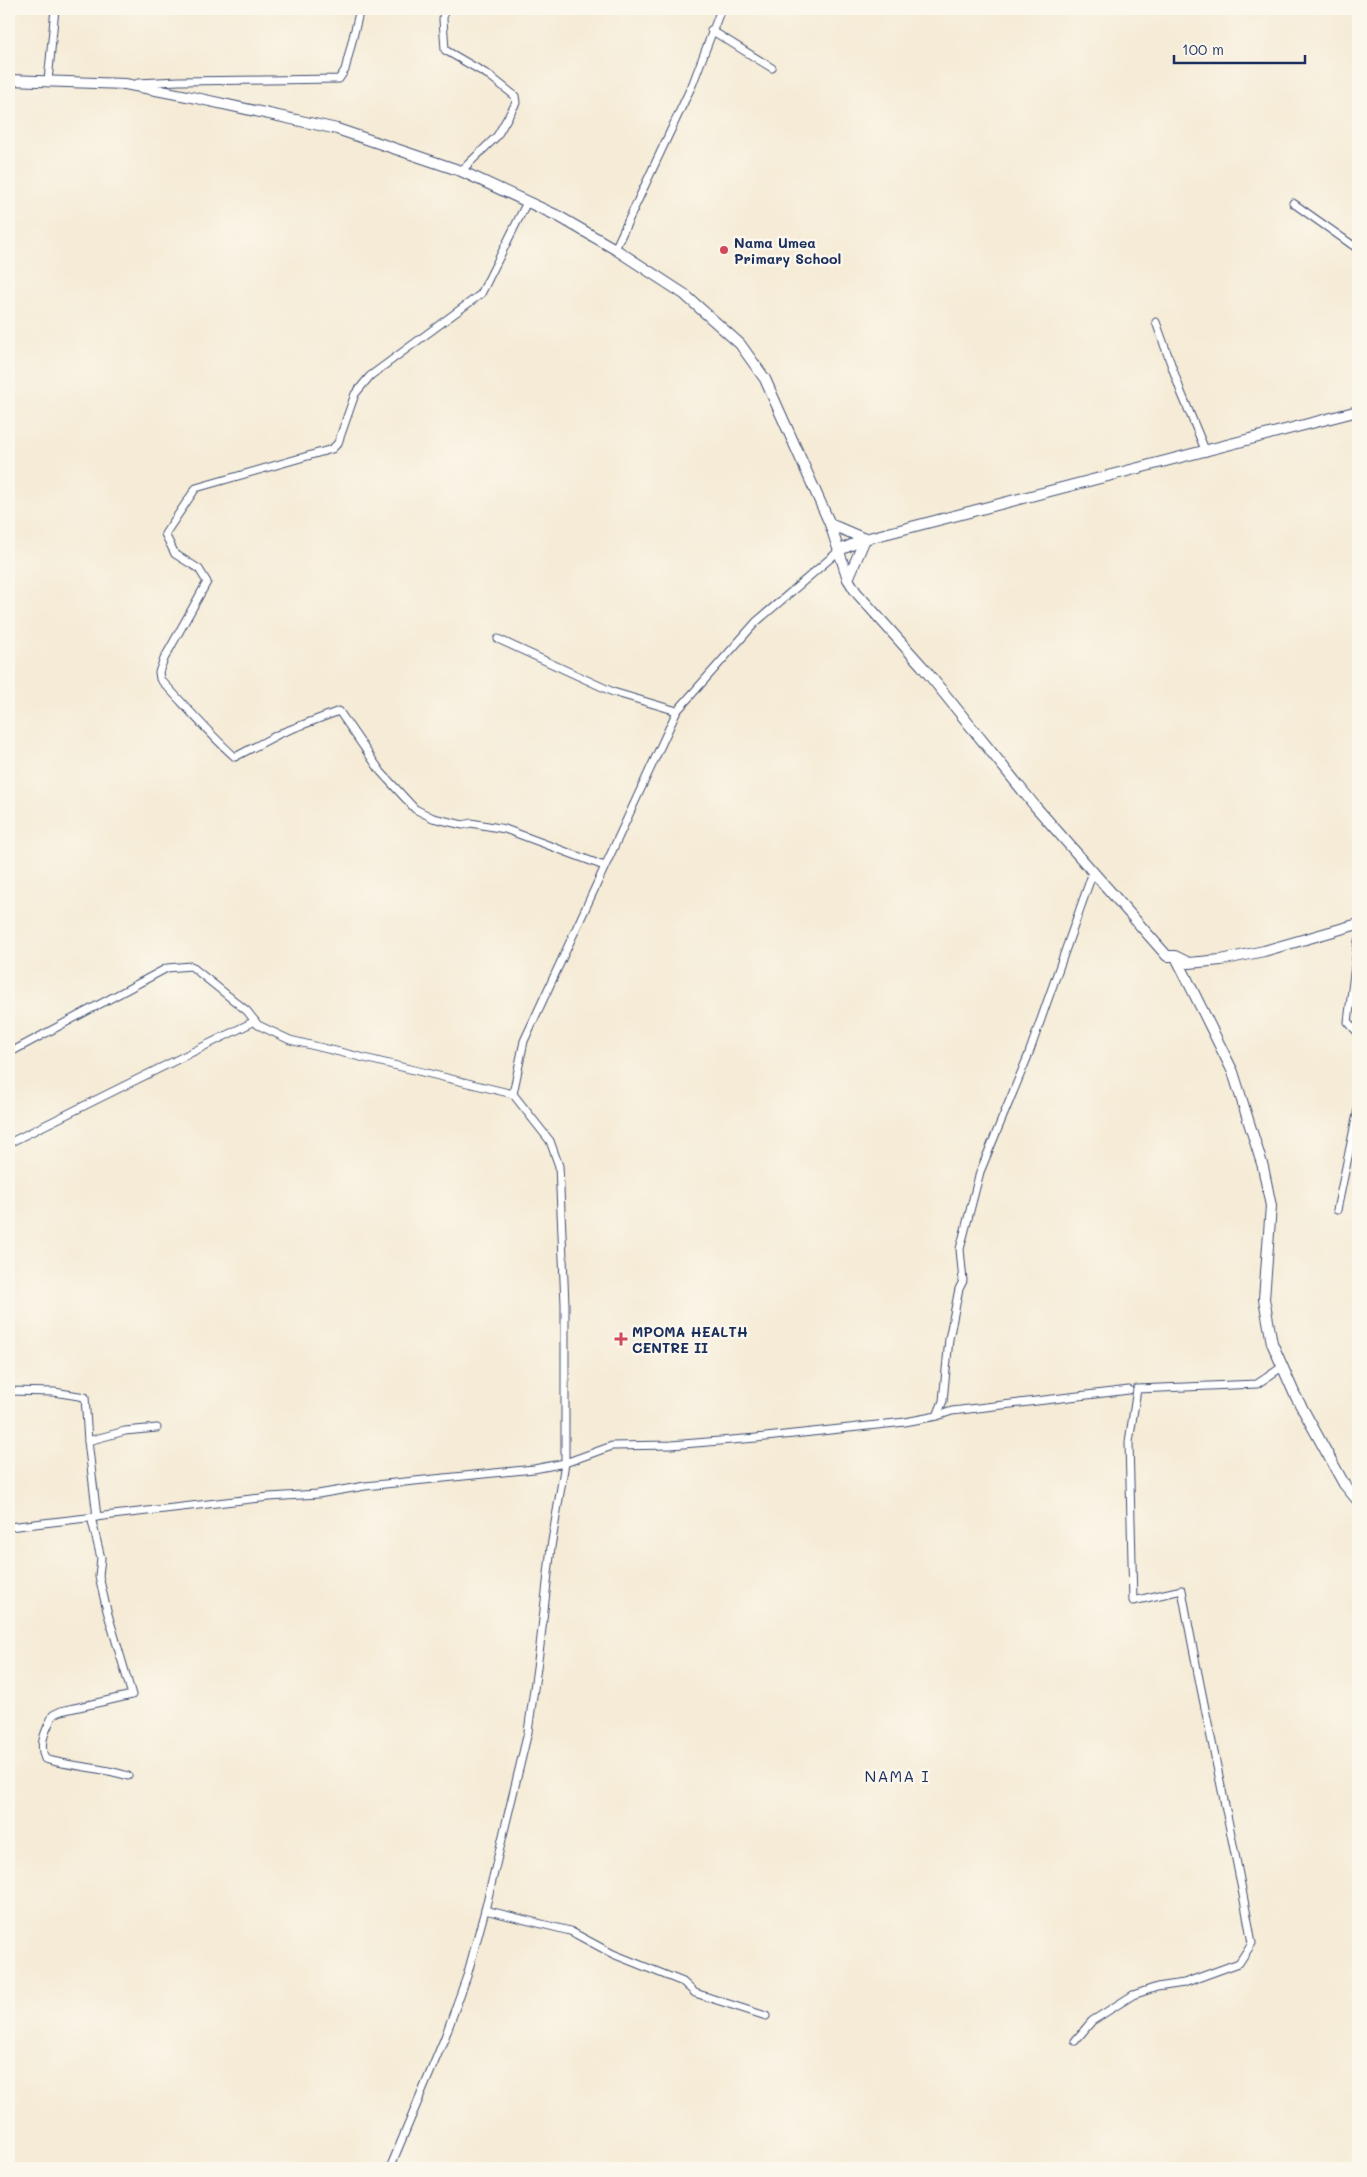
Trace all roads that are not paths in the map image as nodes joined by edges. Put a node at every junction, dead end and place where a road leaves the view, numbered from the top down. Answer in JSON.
{"nodes":[{"id":1,"x":55,"y":9,"type":"edge"},
{"id":2,"x":360,"y":9,"type":"edge"},
{"id":3,"x":444,"y":9,"type":"edge"},
{"id":4,"x":721,"y":9,"type":"edge"},
{"id":5,"x":711,"y":30,"type":"junction"},
{"id":6,"x":772,"y":68,"type":"dead end"},
{"id":7,"x":9,"y":80,"type":"edge"},
{"id":8,"x":48,"y":81,"type":"junction"},
{"id":9,"x":125,"y":84,"type":"junction"},
{"id":10,"x":461,"y":171,"type":"junction"},
{"id":11,"x":527,"y":202,"type":"junction"},
{"id":12,"x":1293,"y":203,"type":"dead end"},
{"id":13,"x":1358,"y":248,"type":"edge"},
{"id":14,"x":615,"y":249,"type":"junction"},
{"id":15,"x":1156,"y":322,"type":"dead end"},
{"id":16,"x":1358,"y":411,"type":"edge"},
{"id":17,"x":1206,"y":452,"type":"junction"},
{"id":18,"x":830,"y":524,"type":"junction"},
{"id":19,"x":865,"y":540,"type":"junction"},
{"id":20,"x":840,"y":550,"type":"junction"},
{"id":21,"x":848,"y":579,"type":"junction"},
{"id":22,"x":498,"y":639,"type":"dead end"},
{"id":23,"x":677,"y":711,"type":"junction"},
{"id":24,"x":604,"y":866,"type":"junction"},
{"id":25,"x":1093,"y":872,"type":"junction"},
{"id":26,"x":1358,"y":924,"type":"edge"},
{"id":27,"x":1358,"y":941,"type":"edge"},
{"id":28,"x":1175,"y":956,"type":"junction"},
{"id":29,"x":255,"y":1021,"type":"junction"},
{"id":30,"x":1358,"y":1033,"type":"edge"},
{"id":31,"x":9,"y":1053,"type":"edge"},
{"id":32,"x":514,"y":1094,"type":"junction"},
{"id":33,"x":1358,"y":1109,"type":"edge"},
{"id":34,"x":9,"y":1143,"type":"edge"},
{"id":35,"x":1337,"y":1210,"type":"dead end"},
{"id":36,"x":1282,"y":1367,"type":"junction"},
{"id":37,"x":1128,"y":1390,"type":"dead end"},
{"id":38,"x":9,"y":1391,"type":"edge"},
{"id":39,"x":937,"y":1416,"type":"junction"},
{"id":40,"x":157,"y":1428,"type":"dead end"},
{"id":41,"x":88,"y":1442,"type":"junction"},
{"id":42,"x":565,"y":1463,"type":"junction"},
{"id":43,"x":1358,"y":1501,"type":"edge"},
{"id":44,"x":94,"y":1517,"type":"junction"},
{"id":45,"x":9,"y":1528,"type":"edge"},
{"id":46,"x":128,"y":1776,"type":"dead end"},
{"id":47,"x":485,"y":1910,"type":"junction"},
{"id":48,"x":766,"y":2016,"type":"dead end"},
{"id":49,"x":1074,"y":2041,"type":"dead end"},
{"id":50,"x":390,"y":2168,"type":"edge"}],
"edges":[{"from":1,"to":8,"type":"street"},
{"from":2,"to":9,"type":"street"},
{"from":3,"to":10,"type":"street"},
{"from":4,"to":5,"type":"street"},
{"from":5,"to":6,"type":"street"},
{"from":5,"to":14,"type":"street"},
{"from":7,"to":8,"type":"street"},
{"from":8,"to":9,"type":"street"},
{"from":9,"to":10,"type":"street"},
{"from":10,"to":11,"type":"street"},
{"from":11,"to":14,"type":"street"},
{"from":11,"to":24,"type":"street"},
{"from":12,"to":13,"type":"street"},
{"from":14,"to":18,"type":"street"},
{"from":15,"to":17,"type":"street"},
{"from":16,"to":17,"type":"street"},
{"from":17,"to":19,"type":"street"},
{"from":18,"to":19,"type":"street"},
{"from":18,"to":20,"type":"street"},
{"from":19,"to":20,"type":"street"},
{"from":19,"to":21,"type":"street"},
{"from":20,"to":21,"type":"street"},
{"from":20,"to":23,"type":"street"},
{"from":21,"to":25,"type":"street"},
{"from":22,"to":23,"type":"street"},
{"from":23,"to":24,"type":"street"},
{"from":24,"to":32,"type":"street"},
{"from":25,"to":28,"type":"street"},
{"from":25,"to":39,"type":"street"},
{"from":26,"to":28,"type":"street"},
{"from":27,"to":30,"type":"street"},
{"from":28,"to":36,"type":"street"},
{"from":29,"to":31,"type":"street"},
{"from":29,"to":32,"type":"street"},
{"from":29,"to":34,"type":"street"},
{"from":32,"to":42,"type":"street"},
{"from":33,"to":35,"type":"street"},
{"from":36,"to":43,"type":"street"},
{"from":36,"to":49,"type":"street"},
{"from":37,"to":39,"type":"street"},
{"from":38,"to":41,"type":"street"},
{"from":39,"to":42,"type":"street"},
{"from":40,"to":41,"type":"street"},
{"from":41,"to":44,"type":"street"},
{"from":42,"to":44,"type":"street"},
{"from":42,"to":47,"type":"street"},
{"from":44,"to":45,"type":"street"},
{"from":44,"to":46,"type":"street"},
{"from":47,"to":48,"type":"street"},
{"from":47,"to":50,"type":"street"}]}
